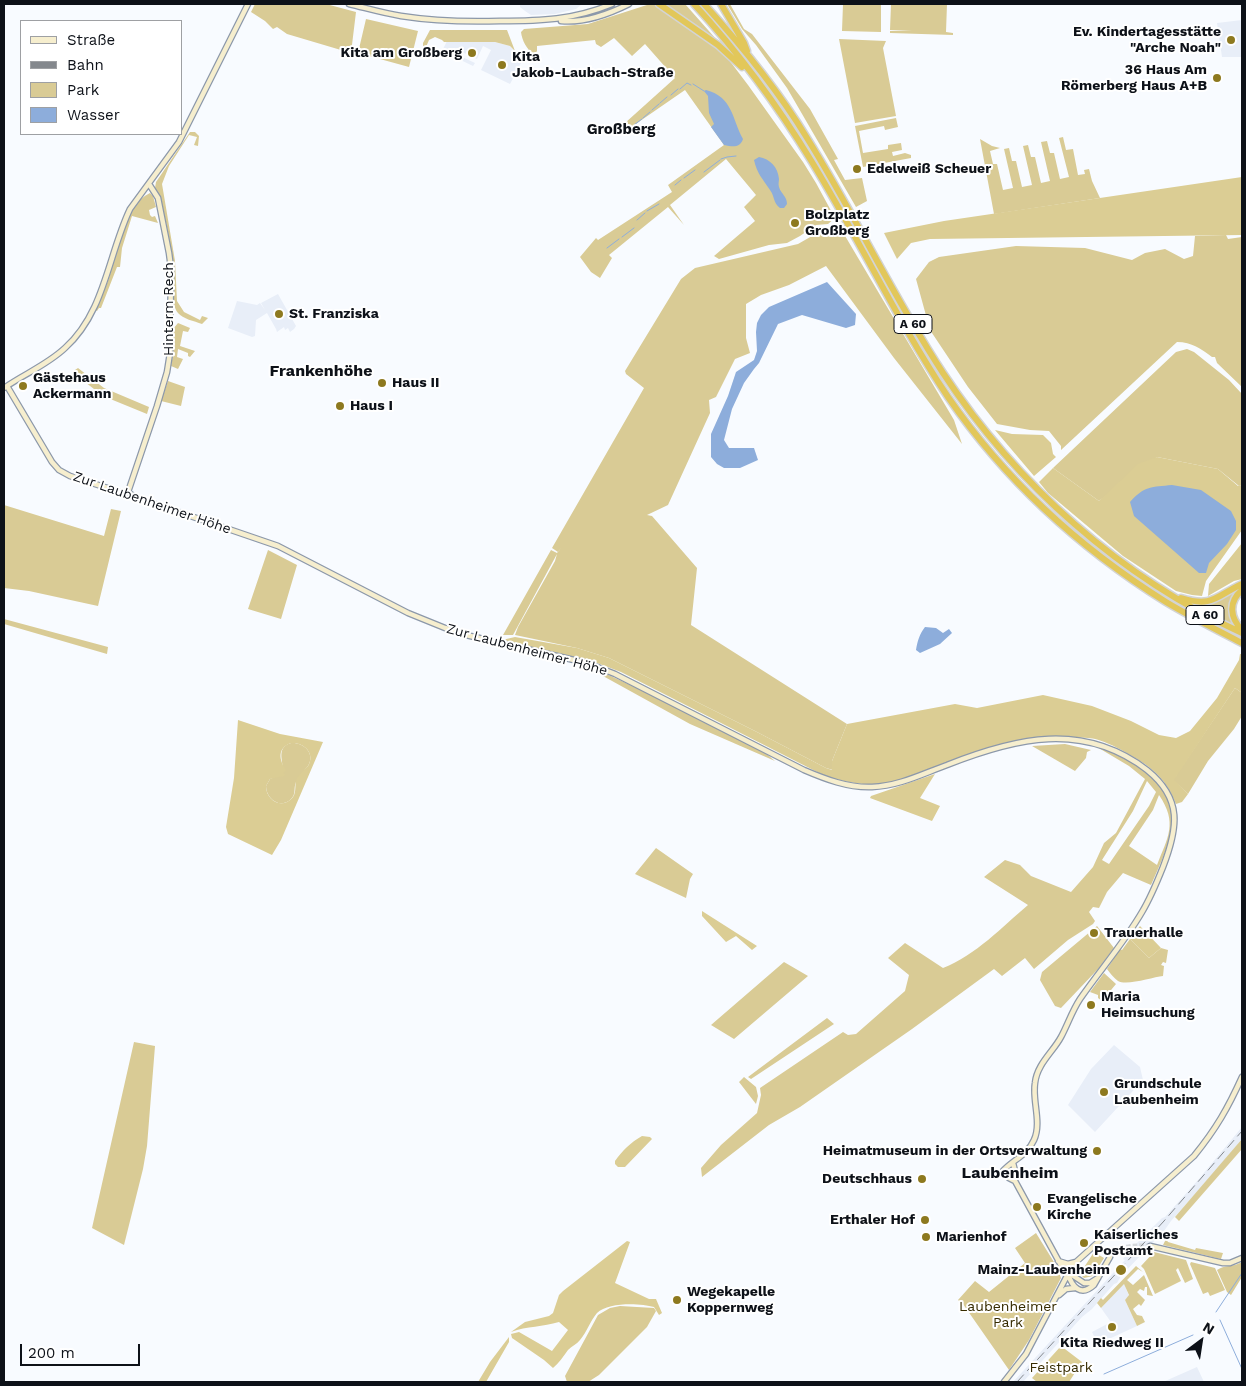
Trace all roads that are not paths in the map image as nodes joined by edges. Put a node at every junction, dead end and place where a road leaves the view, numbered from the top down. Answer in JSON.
{"nodes":[{"id":1,"x":248,"y":4,"type":"edge"},
{"id":2,"x":349,"y":4,"type":"edge"},
{"id":3,"x":612,"y":4,"type":"edge"},
{"id":4,"x":629,"y":4,"type":"edge"},
{"id":5,"x":659,"y":4,"type":"edge"},
{"id":6,"x":694,"y":4,"type":"edge"},
{"id":7,"x":704,"y":4,"type":"edge"},
{"id":8,"x":721,"y":4,"type":"edge"},
{"id":9,"x":556,"y":20,"type":"junction"},
{"id":10,"x":748,"y":55,"type":"junction"},
{"id":11,"x":759,"y":83,"type":"junction"},
{"id":12,"x":149,"y":184,"type":"junction"},
{"id":13,"x":5,"y":387,"type":"edge"},
{"id":14,"x":128,"y":492,"type":"junction"},
{"id":15,"x":1242,"y":584,"type":"edge"},
{"id":16,"x":1242,"y":590,"type":"edge"},
{"id":17,"x":1170,"y":594,"type":"junction"},
{"id":18,"x":1242,"y":631,"type":"edge"},
{"id":19,"x":1242,"y":643,"type":"edge"},
{"id":20,"x":1242,"y":1077,"type":"edge"},
{"id":21,"x":1013,"y":1163,"type":"junction"},
{"id":22,"x":1014,"y":1181,"type":"junction"},
{"id":23,"x":1150,"y":1246,"type":"tunnel mouth"},
{"id":24,"x":1110,"y":1256,"type":"tunnel mouth"},
{"id":25,"x":1242,"y":1258,"type":"edge"},
{"id":26,"x":1058,"y":1261,"type":"junction"},
{"id":27,"x":1076,"y":1262,"type":"junction"},
{"id":28,"x":1068,"y":1274,"type":"junction"},
{"id":29,"x":1098,"y":1278,"type":"junction"},
{"id":30,"x":1076,"y":1288,"type":"junction"},
{"id":31,"x":1054,"y":1300,"type":"junction"},
{"id":32,"x":1004,"y":1382,"type":"edge"}],
"edges":[{"from":1,"to":12,"type":"street"},
{"from":2,"to":9,"type":"street"},
{"from":3,"to":9,"type":"street"},
{"from":4,"to":9,"type":"street"},
{"from":5,"to":11,"type":"highway"},
{"from":6,"to":11,"type":"highway","number":"A 60"},
{"from":7,"to":10,"type":"highway","number":"A 60"},
{"from":8,"to":10,"type":"highway"},
{"from":10,"to":17,"type":"highway","number":"A 60"},
{"from":11,"to":19,"type":"highway","number":"A 60"},
{"from":12,"to":13,"type":"street"},
{"from":12,"to":14,"type":"street","name":"Hinterm Rech"},
{"from":13,"to":14,"type":"street","name":"Zur Laubenheimer Höhe"},
{"from":14,"to":21,"type":"street","name":"Zur Laubenheimer Höhe"},
{"from":15,"to":17,"type":"highway","number":"A 60"},
{"from":16,"to":18,"type":"highway"},
{"from":17,"to":18,"type":"highway","number":"A 60"},
{"from":20,"to":27,"type":"street"},
{"from":21,"to":22,"type":"street"},
{"from":21,"to":22,"type":"street"},
{"from":22,"to":26,"type":"street"},
{"from":23,"to":25,"type":"street"},
{"from":24,"to":29,"type":"street"},
{"from":26,"to":27,"type":"street"},
{"from":26,"to":28,"type":"street"},
{"from":27,"to":28,"type":"street"},
{"from":28,"to":29,"type":"street"},
{"from":28,"to":30,"type":"street"},
{"from":28,"to":31,"type":"street"},
{"from":29,"to":30,"type":"street"},
{"from":30,"to":31,"type":"street"},
{"from":31,"to":32,"type":"street"}]}
